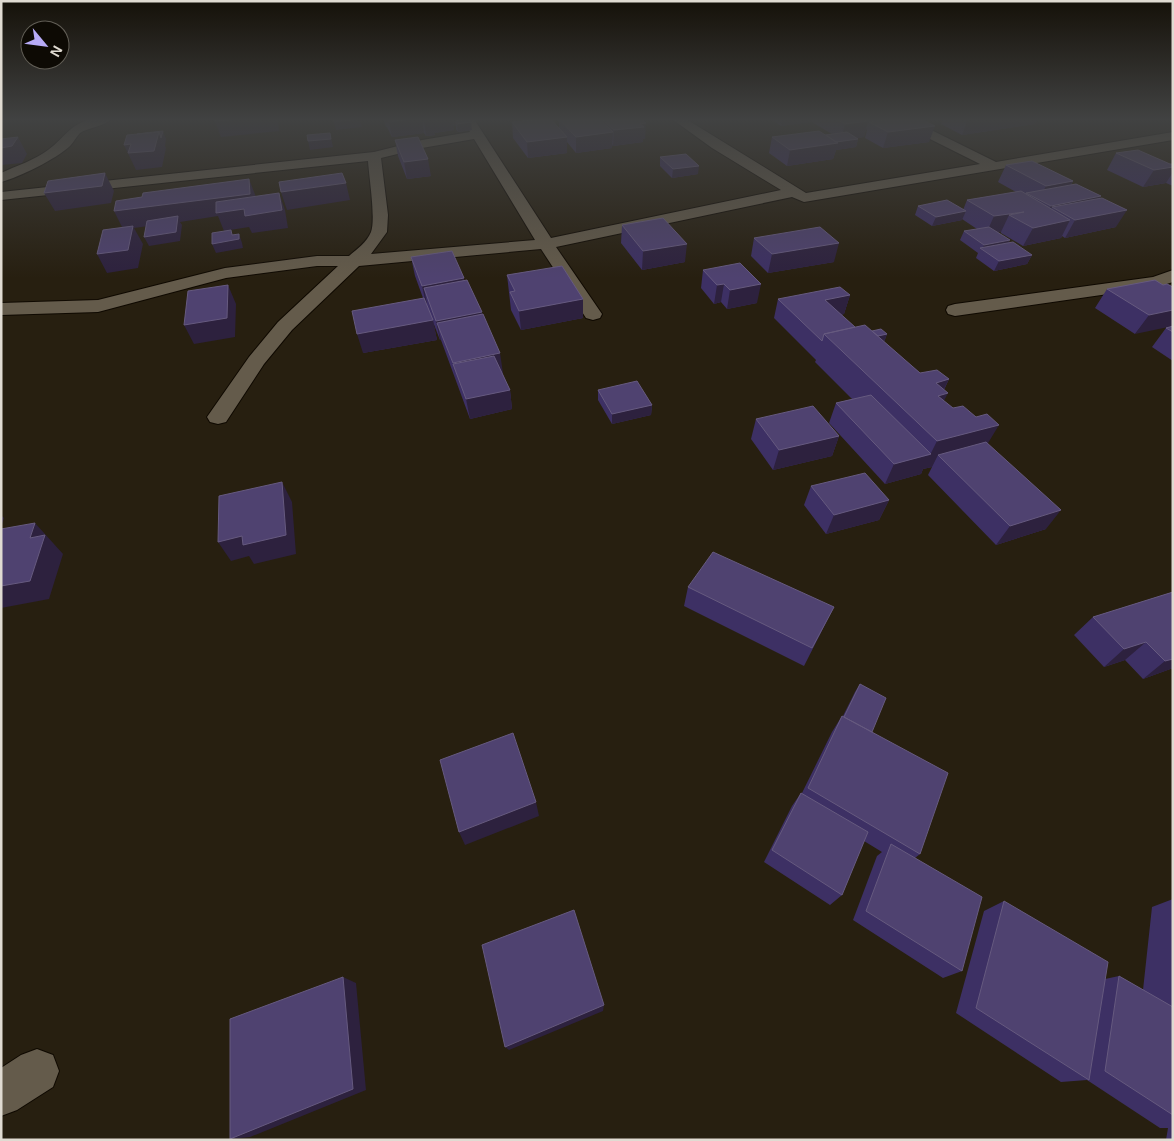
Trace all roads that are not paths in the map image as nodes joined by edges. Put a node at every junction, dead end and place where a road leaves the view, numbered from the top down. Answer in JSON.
{"nodes":[{"id":1,"x":14,"y":172,"type":"edge"},
{"id":2,"x":222,"y":172,"type":"edge"},
{"id":3,"x":376,"y":172,"type":"edge"},
{"id":4,"x":501,"y":172,"type":"edge"},
{"id":5,"x":762,"y":172,"type":"edge"},
{"id":6,"x":951,"y":172,"type":"edge"},
{"id":7,"x":1,"y":178,"type":"edge"},
{"id":8,"x":794,"y":192,"type":"junction"},
{"id":9,"x":1,"y":196,"type":"edge"},
{"id":10,"x":546,"y":244,"type":"junction"},
{"id":11,"x":354,"y":261,"type":"junction"},
{"id":12,"x":1173,"y":275,"type":"edge"},
{"id":13,"x":1,"y":309,"type":"edge"},
{"id":14,"x":955,"y":310,"type":"dead end"},
{"id":15,"x":593,"y":314,"type":"dead end"},
{"id":16,"x":218,"y":417,"type":"dead end"},
{"id":17,"x":37,"y":1071,"type":"dead end"},
{"id":18,"x":1,"y":1094,"type":"edge"}],
"edges":[{"from":1,"to":7,"type":"street"},
{"from":2,"to":9,"type":"street"},
{"from":3,"to":11,"type":"street"},
{"from":4,"to":10,"type":"street"},
{"from":5,"to":8,"type":"street"},
{"from":6,"to":8,"type":"street"},
{"from":8,"to":10,"type":"street"},
{"from":10,"to":11,"type":"street"},
{"from":10,"to":15,"type":"street"},
{"from":11,"to":13,"type":"street"},
{"from":11,"to":16,"type":"street"},
{"from":12,"to":14,"type":"street"},
{"from":17,"to":18,"type":"street"}]}
